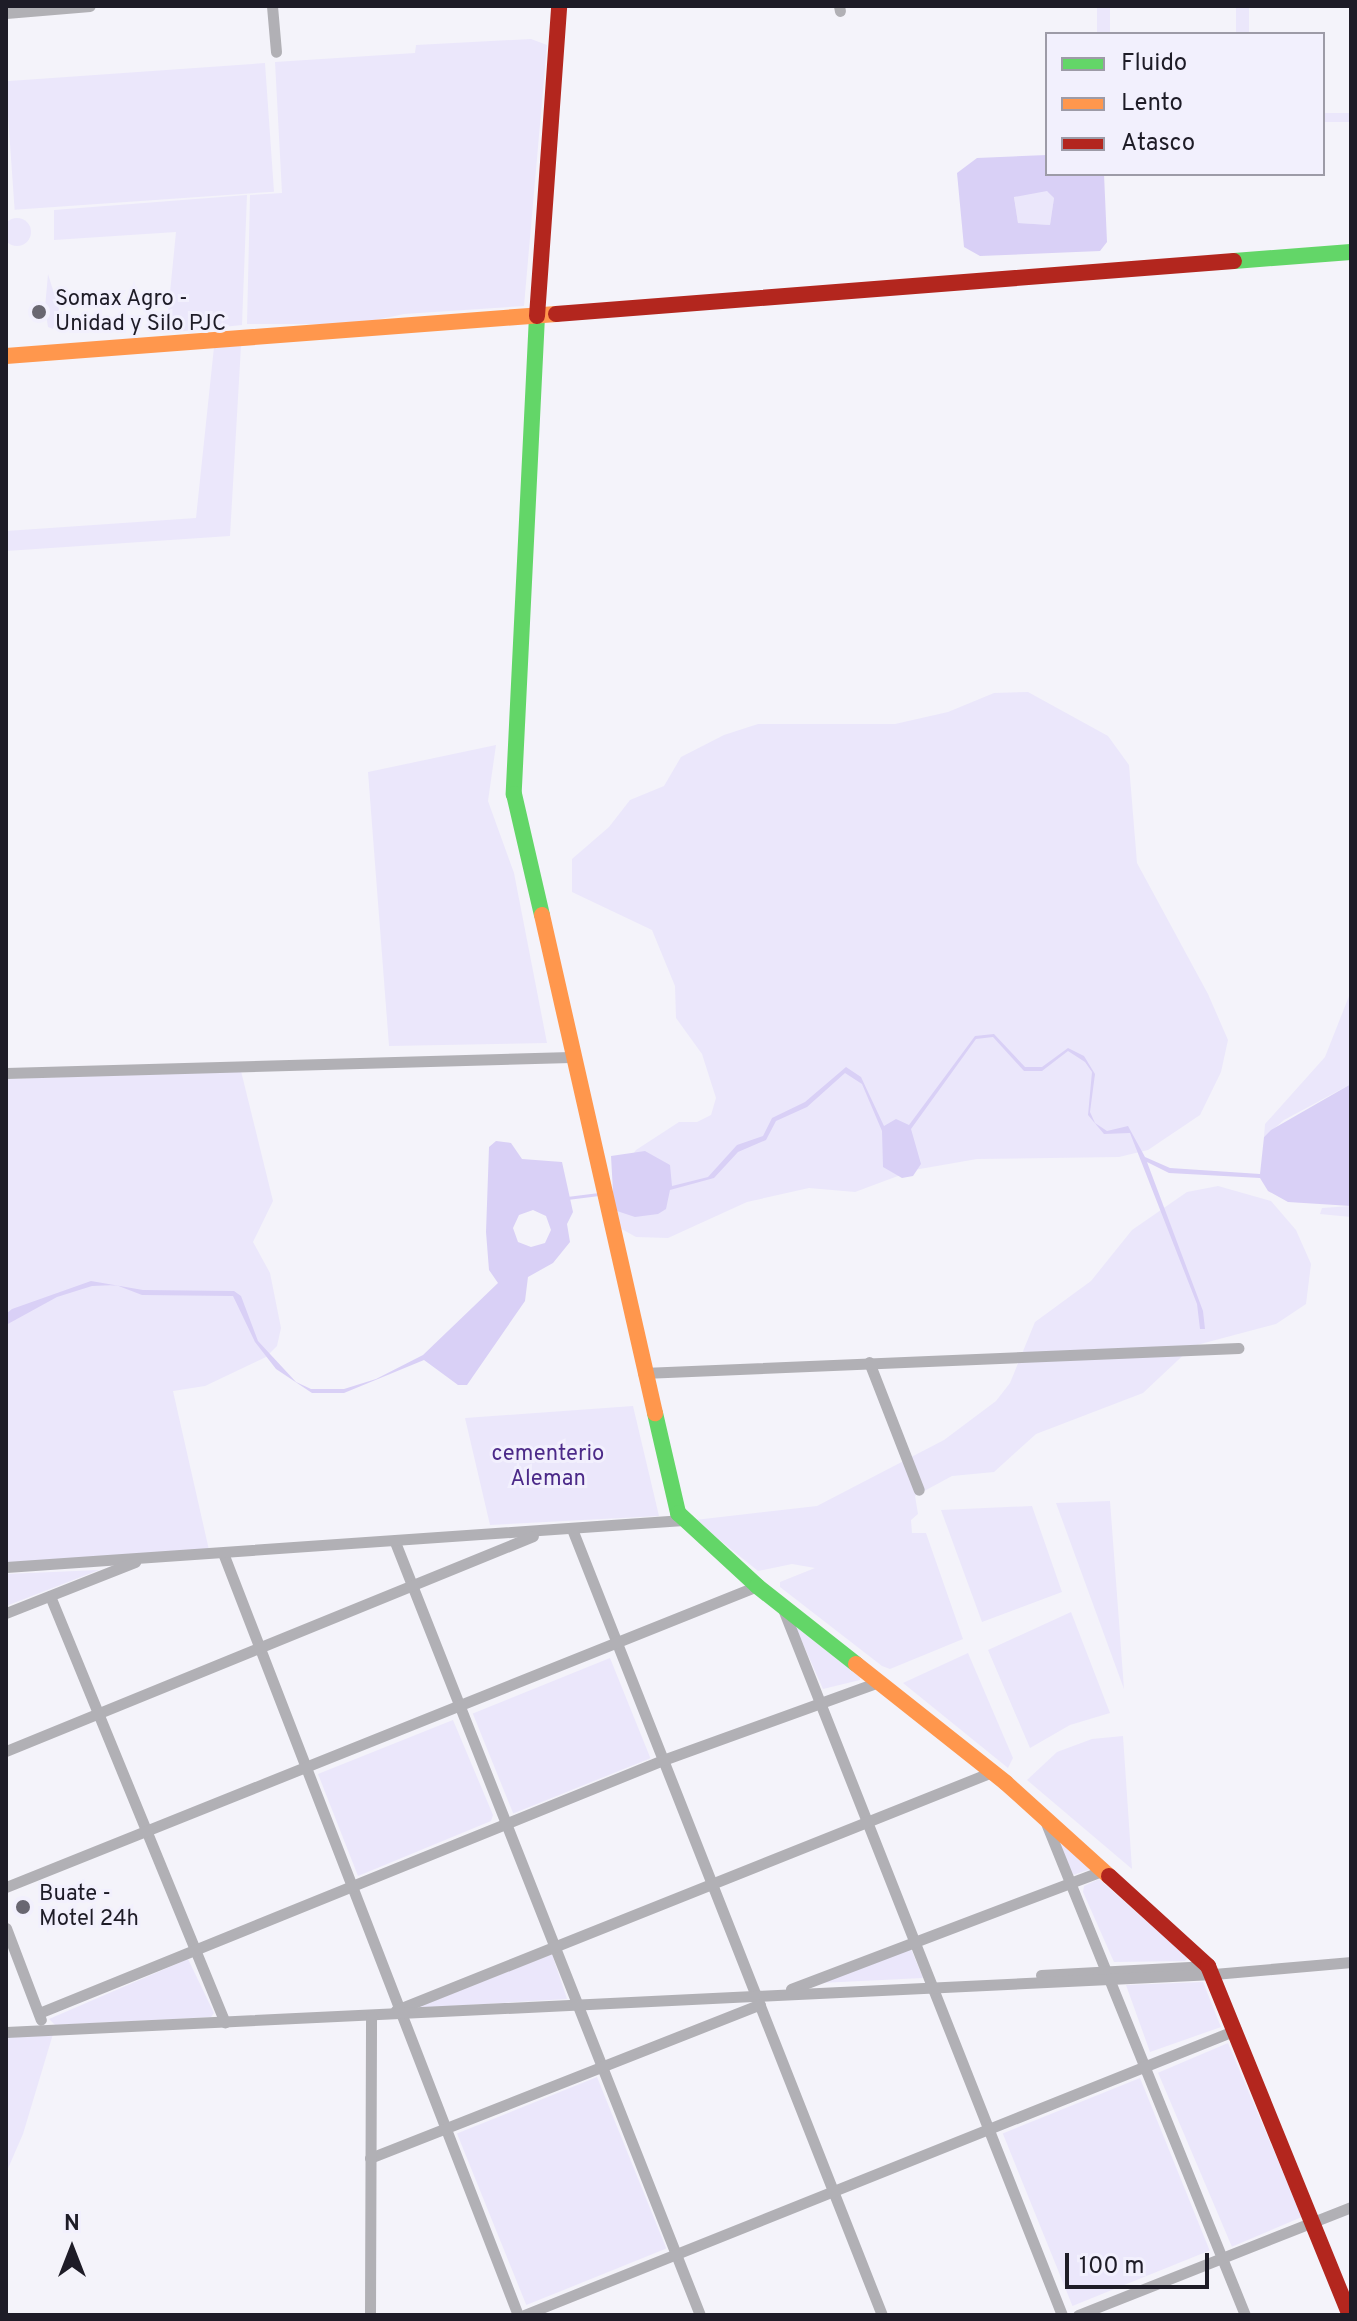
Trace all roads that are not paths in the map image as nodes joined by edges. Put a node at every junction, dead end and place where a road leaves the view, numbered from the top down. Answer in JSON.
{"nodes":[{"id":1,"x":90,"y":6,"type":"edge"},
{"id":2,"x":272,"y":6,"type":"edge"},
{"id":3,"x":559,"y":6,"type":"edge"},
{"id":4,"x":6,"y":13,"type":"edge"},
{"id":5,"x":276,"y":52,"type":"dead end"},
{"id":6,"x":1351,"y":252,"type":"edge"},
{"id":7,"x":537,"y":316,"type":"junction"},
{"id":8,"x":6,"y":356,"type":"edge"},
{"id":9,"x":571,"y":1057,"type":"junction"},
{"id":10,"x":6,"y":1073,"type":"edge"},
{"id":11,"x":1238,"y":1348,"type":"dead end"},
{"id":12,"x":869,"y":1362,"type":"junction"},
{"id":13,"x":643,"y":1373,"type":"junction"},
{"id":14,"x":919,"y":1490,"type":"dead end"},
{"id":15,"x":683,"y":1520,"type":"junction"},
{"id":16,"x":572,"y":1529,"type":"junction"},
{"id":17,"x":544,"y":1531,"type":"junction"},
{"id":18,"x":395,"y":1542,"type":"junction"},
{"id":19,"x":223,"y":1553,"type":"junction"},
{"id":20,"x":144,"y":1558,"type":"junction"},
{"id":21,"x":6,"y":1567,"type":"edge"},
{"id":22,"x":757,"y":1586,"type":"junction"},
{"id":23,"x":412,"y":1587,"type":"junction"},
{"id":24,"x":50,"y":1596,"type":"junction"},
{"id":25,"x":781,"y":1605,"type":"junction"},
{"id":26,"x":6,"y":1613,"type":"edge"},
{"id":27,"x":617,"y":1643,"type":"junction"},
{"id":28,"x":260,"y":1651,"type":"junction"},
{"id":29,"x":879,"y":1682,"type":"junction"},
{"id":30,"x":820,"y":1703,"type":"junction"},
{"id":31,"x":460,"y":1708,"type":"junction"},
{"id":32,"x":99,"y":1714,"type":"junction"},
{"id":33,"x":6,"y":1751,"type":"edge"},
{"id":34,"x":663,"y":1760,"type":"junction"},
{"id":35,"x":305,"y":1769,"type":"junction"},
{"id":36,"x":992,"y":1772,"type":"junction"},
{"id":37,"x":1043,"y":1816,"type":"junction"},
{"id":38,"x":868,"y":1822,"type":"junction"},
{"id":39,"x":506,"y":1824,"type":"junction"},
{"id":40,"x":147,"y":1831,"type":"junction"},
{"id":41,"x":1104,"y":1870,"type":"junction"},
{"id":42,"x":1071,"y":1882,"type":"junction"},
{"id":43,"x":713,"y":1884,"type":"junction"},
{"id":44,"x":6,"y":1887,"type":"edge"},
{"id":45,"x":349,"y":1887,"type":"junction"},
{"id":46,"x":6,"y":1928,"type":"edge"},
{"id":47,"x":915,"y":1942,"type":"junction"},
{"id":48,"x":555,"y":1947,"type":"junction"},
{"id":49,"x":196,"y":1950,"type":"junction"},
{"id":50,"x":1350,"y":1964,"type":"edge"},
{"id":51,"x":1211,"y":1970,"type":"junction"},
{"id":52,"x":1111,"y":1975,"type":"junction"},
{"id":53,"x":933,"y":1985,"type":"junction"},
{"id":54,"x":791,"y":1989,"type":"junction"},
{"id":55,"x":758,"y":1997,"type":"junction"},
{"id":56,"x":578,"y":2004,"type":"junction"},
{"id":57,"x":399,"y":2012,"type":"junction"},
{"id":58,"x":39,"y":2013,"type":"junction"},
{"id":59,"x":371,"y":2015,"type":"junction"},
{"id":60,"x":225,"y":2022,"type":"junction"},
{"id":61,"x":1236,"y":2030,"type":"junction"},
{"id":62,"x":46,"y":2031,"type":"junction"},
{"id":63,"x":6,"y":2032,"type":"edge"},
{"id":64,"x":602,"y":2066,"type":"junction"},
{"id":65,"x":1147,"y":2066,"type":"junction"},
{"id":66,"x":443,"y":2129,"type":"junction"},
{"id":67,"x":989,"y":2129,"type":"junction"},
{"id":68,"x":370,"y":2158,"type":"junction"},
{"id":69,"x":834,"y":2191,"type":"junction"},
{"id":70,"x":1351,"y":2207,"type":"edge"},
{"id":71,"x":1313,"y":2222,"type":"junction"},
{"id":72,"x":676,"y":2254,"type":"junction"},
{"id":73,"x":1223,"y":2258,"type":"junction"},
{"id":74,"x":370,"y":2315,"type":"edge"},
{"id":75,"x":518,"y":2315,"type":"edge"},
{"id":76,"x":524,"y":2315,"type":"edge"},
{"id":77,"x":700,"y":2315,"type":"edge"},
{"id":78,"x":882,"y":2315,"type":"edge"},
{"id":79,"x":1062,"y":2315,"type":"edge"},
{"id":80,"x":1078,"y":2315,"type":"edge"},
{"id":81,"x":1245,"y":2315,"type":"edge"},
{"id":82,"x":1350,"y":2315,"type":"edge"}],
"edges":[{"from":1,"to":4,"type":"street"},
{"from":2,"to":5,"type":"street"},
{"from":3,"to":7,"type":"street"},
{"from":6,"to":7,"type":"street"},
{"from":7,"to":8,"type":"street"},
{"from":7,"to":9,"type":"street"},
{"from":9,"to":10,"type":"street"},
{"from":9,"to":13,"type":"street"},
{"from":11,"to":12,"type":"street"},
{"from":12,"to":13,"type":"street"},
{"from":12,"to":14,"type":"street"},
{"from":13,"to":15,"type":"street"},
{"from":15,"to":16,"type":"street"},
{"from":15,"to":22,"type":"street"},
{"from":16,"to":17,"type":"street"},
{"from":16,"to":27,"type":"street"},
{"from":17,"to":18,"type":"street"},
{"from":17,"to":23,"type":"street"},
{"from":18,"to":19,"type":"street"},
{"from":18,"to":23,"type":"street"},
{"from":19,"to":20,"type":"street"},
{"from":19,"to":28,"type":"street"},
{"from":20,"to":21,"type":"street"},
{"from":20,"to":24,"type":"street"},
{"from":22,"to":25,"type":"street"},
{"from":22,"to":27,"type":"street"},
{"from":23,"to":28,"type":"street"},
{"from":23,"to":31,"type":"street"},
{"from":24,"to":26,"type":"street"},
{"from":24,"to":32,"type":"street"},
{"from":25,"to":29,"type":"street"},
{"from":25,"to":30,"type":"street"},
{"from":27,"to":31,"type":"street"},
{"from":27,"to":34,"type":"street"},
{"from":28,"to":32,"type":"street"},
{"from":28,"to":35,"type":"street"},
{"from":29,"to":30,"type":"street"},
{"from":29,"to":36,"type":"street"},
{"from":30,"to":34,"type":"street"},
{"from":30,"to":38,"type":"street"},
{"from":31,"to":35,"type":"street"},
{"from":31,"to":39,"type":"street"},
{"from":32,"to":33,"type":"street"},
{"from":32,"to":40,"type":"street"},
{"from":34,"to":39,"type":"street"},
{"from":34,"to":43,"type":"street"},
{"from":35,"to":40,"type":"street"},
{"from":35,"to":45,"type":"street"},
{"from":36,"to":37,"type":"street"},
{"from":36,"to":38,"type":"street"},
{"from":37,"to":41,"type":"street"},
{"from":37,"to":42,"type":"street"},
{"from":38,"to":43,"type":"street"},
{"from":38,"to":47,"type":"street"},
{"from":39,"to":45,"type":"street"},
{"from":39,"to":48,"type":"street"},
{"from":40,"to":44,"type":"street"},
{"from":40,"to":49,"type":"street"},
{"from":41,"to":42,"type":"street"},
{"from":41,"to":51,"type":"street"},
{"from":42,"to":47,"type":"street"},
{"from":42,"to":52,"type":"street"},
{"from":43,"to":48,"type":"street"},
{"from":43,"to":55,"type":"street"},
{"from":45,"to":49,"type":"street"},
{"from":45,"to":57,"type":"street"},
{"from":46,"to":58,"type":"street"},
{"from":47,"to":53,"type":"street"},
{"from":47,"to":54,"type":"street"},
{"from":48,"to":56,"type":"street"},
{"from":48,"to":57,"type":"street"},
{"from":49,"to":58,"type":"street"},
{"from":49,"to":60,"type":"street"},
{"from":50,"to":51,"type":"street"},
{"from":51,"to":52,"type":"street"},
{"from":51,"to":61,"type":"street"},
{"from":52,"to":53,"type":"street"},
{"from":52,"to":65,"type":"street"},
{"from":53,"to":54,"type":"street"},
{"from":53,"to":55,"type":"street"},
{"from":53,"to":67,"type":"street"},
{"from":54,"to":55,"type":"street"},
{"from":55,"to":56,"type":"street"},
{"from":55,"to":64,"type":"street"},
{"from":55,"to":69,"type":"street"},
{"from":56,"to":57,"type":"street"},
{"from":56,"to":64,"type":"street"},
{"from":57,"to":59,"type":"street"},
{"from":57,"to":66,"type":"street"},
{"from":58,"to":62,"type":"street"},
{"from":59,"to":60,"type":"street"},
{"from":59,"to":68,"type":"street"},
{"from":60,"to":62,"type":"street"},
{"from":61,"to":65,"type":"street"},
{"from":61,"to":71,"type":"street"},
{"from":62,"to":63,"type":"street"},
{"from":64,"to":66,"type":"street"},
{"from":64,"to":72,"type":"street"},
{"from":65,"to":67,"type":"street"},
{"from":65,"to":73,"type":"street"},
{"from":66,"to":68,"type":"street"},
{"from":66,"to":75,"type":"street"},
{"from":67,"to":69,"type":"street"},
{"from":67,"to":79,"type":"street"},
{"from":68,"to":74,"type":"street"},
{"from":69,"to":72,"type":"street"},
{"from":69,"to":78,"type":"street"},
{"from":70,"to":71,"type":"street"},
{"from":71,"to":73,"type":"street"},
{"from":71,"to":82,"type":"street"},
{"from":72,"to":76,"type":"street"},
{"from":72,"to":77,"type":"street"},
{"from":73,"to":80,"type":"street"},
{"from":73,"to":81,"type":"street"}]}
